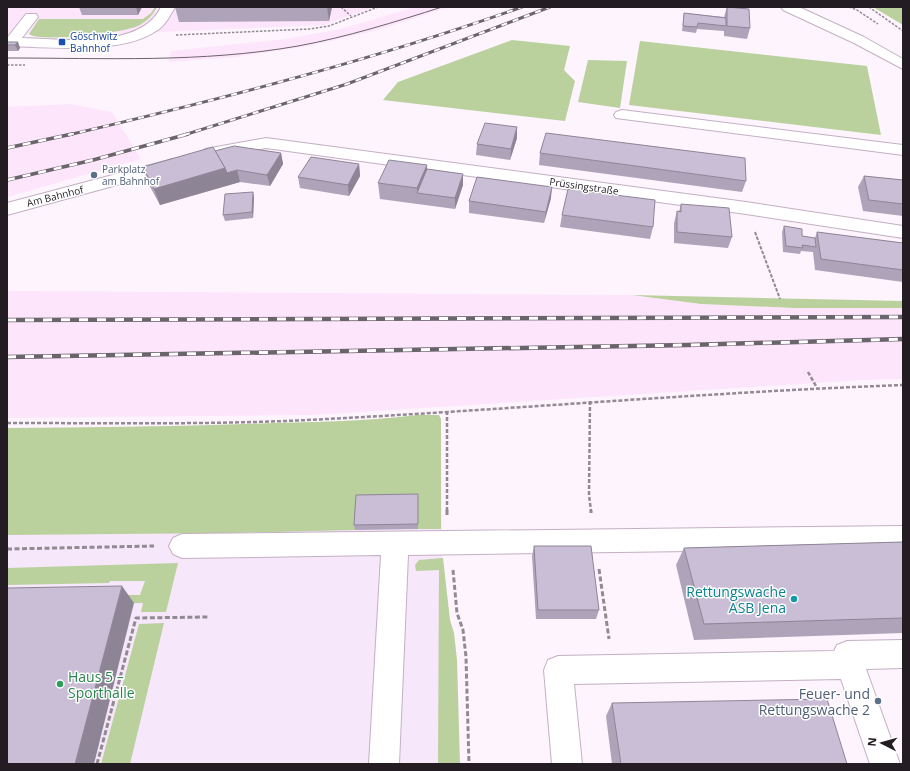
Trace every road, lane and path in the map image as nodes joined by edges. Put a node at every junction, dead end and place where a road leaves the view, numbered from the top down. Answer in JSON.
{"nodes":[{"id":1,"x":168,"y":7,"type":"edge"},
{"id":2,"x":341,"y":7,"type":"edge"},
{"id":3,"x":378,"y":7,"type":"edge"},
{"id":4,"x":788,"y":7,"type":"edge"},
{"id":5,"x":869,"y":7,"type":"edge"},
{"id":6,"x":352,"y":16,"type":"junction"},
{"id":7,"x":31,"y":17,"type":"dead end"},
{"id":8,"x":903,"y":31,"type":"edge"},
{"id":9,"x":189,"y":36,"type":"dead end"},
{"id":10,"x":10,"y":42,"type":"edge"},
{"id":11,"x":903,"y":65,"type":"edge"},
{"id":12,"x":622,"y":115,"type":"dead end"},
{"id":13,"x":266,"y":143,"type":"joint"},
{"id":14,"x":903,"y":150,"type":"edge"},
{"id":15,"x":746,"y":208,"type":"junction"},
{"id":16,"x":7,"y":209,"type":"edge"},
{"id":17,"x":903,"y":232,"type":"edge"},
{"id":18,"x":780,"y":299,"type":"dead end"},
{"id":19,"x":808,"y":372,"type":"dead end"},
{"id":20,"x":903,"y":385,"type":"edge"},
{"id":21,"x":817,"y":388,"type":"junction"},
{"id":22,"x":447,"y":411,"type":"junction"},
{"id":23,"x":7,"y":423,"type":"edge"},
{"id":24,"x":903,"y":537,"type":"edge"},
{"id":25,"x":447,"y":544,"type":"junction"},
{"id":26,"x":395,"y":545,"type":"junction"},
{"id":27,"x":182,"y":546,"type":"joint"},
{"id":28,"x":7,"y":549,"type":"edge"},
{"id":29,"x":208,"y":617,"type":"dead end"},
{"id":30,"x":903,"y":654,"type":"edge"},
{"id":31,"x":851,"y":665,"type":"junction"},
{"id":32,"x":97,"y":764,"type":"edge"},
{"id":33,"x":384,"y":764,"type":"edge"},
{"id":34,"x":469,"y":764,"type":"edge"},
{"id":35,"x":568,"y":764,"type":"edge"},
{"id":36,"x":885,"y":764,"type":"edge"}],
"edges":[{"from":1,"to":10,"type":"street"},
{"from":2,"to":6,"type":"path"},
{"from":3,"to":6,"type":"path"},
{"from":4,"to":11,"type":"street"},
{"from":5,"to":8,"type":"path"},
{"from":6,"to":9,"type":"path"},
{"from":7,"to":10,"type":"street"},
{"from":12,"to":14,"type":"street"},
{"from":13,"to":15,"type":"street","name":"Prüssingstraße"},
{"from":13,"to":16,"type":"street","name":"Am Bahnhof"},
{"from":15,"to":17,"type":"street","name":"Prüssingstraße"},
{"from":15,"to":18,"type":"path"},
{"from":19,"to":21,"type":"path"},
{"from":20,"to":21,"type":"path"},
{"from":21,"to":22,"type":"path"},
{"from":22,"to":23,"type":"path"},
{"from":22,"to":25,"type":"path"},
{"from":24,"to":25,"type":"street"},
{"from":25,"to":26,"type":"street"},
{"from":25,"to":34,"type":"path"},
{"from":26,"to":27,"type":"street"},
{"from":26,"to":33,"type":"street"},
{"from":27,"to":28,"type":"path"},
{"from":29,"to":32,"type":"path"},
{"from":30,"to":31,"type":"street"},
{"from":31,"to":35,"type":"street"},
{"from":31,"to":36,"type":"street"}]}
